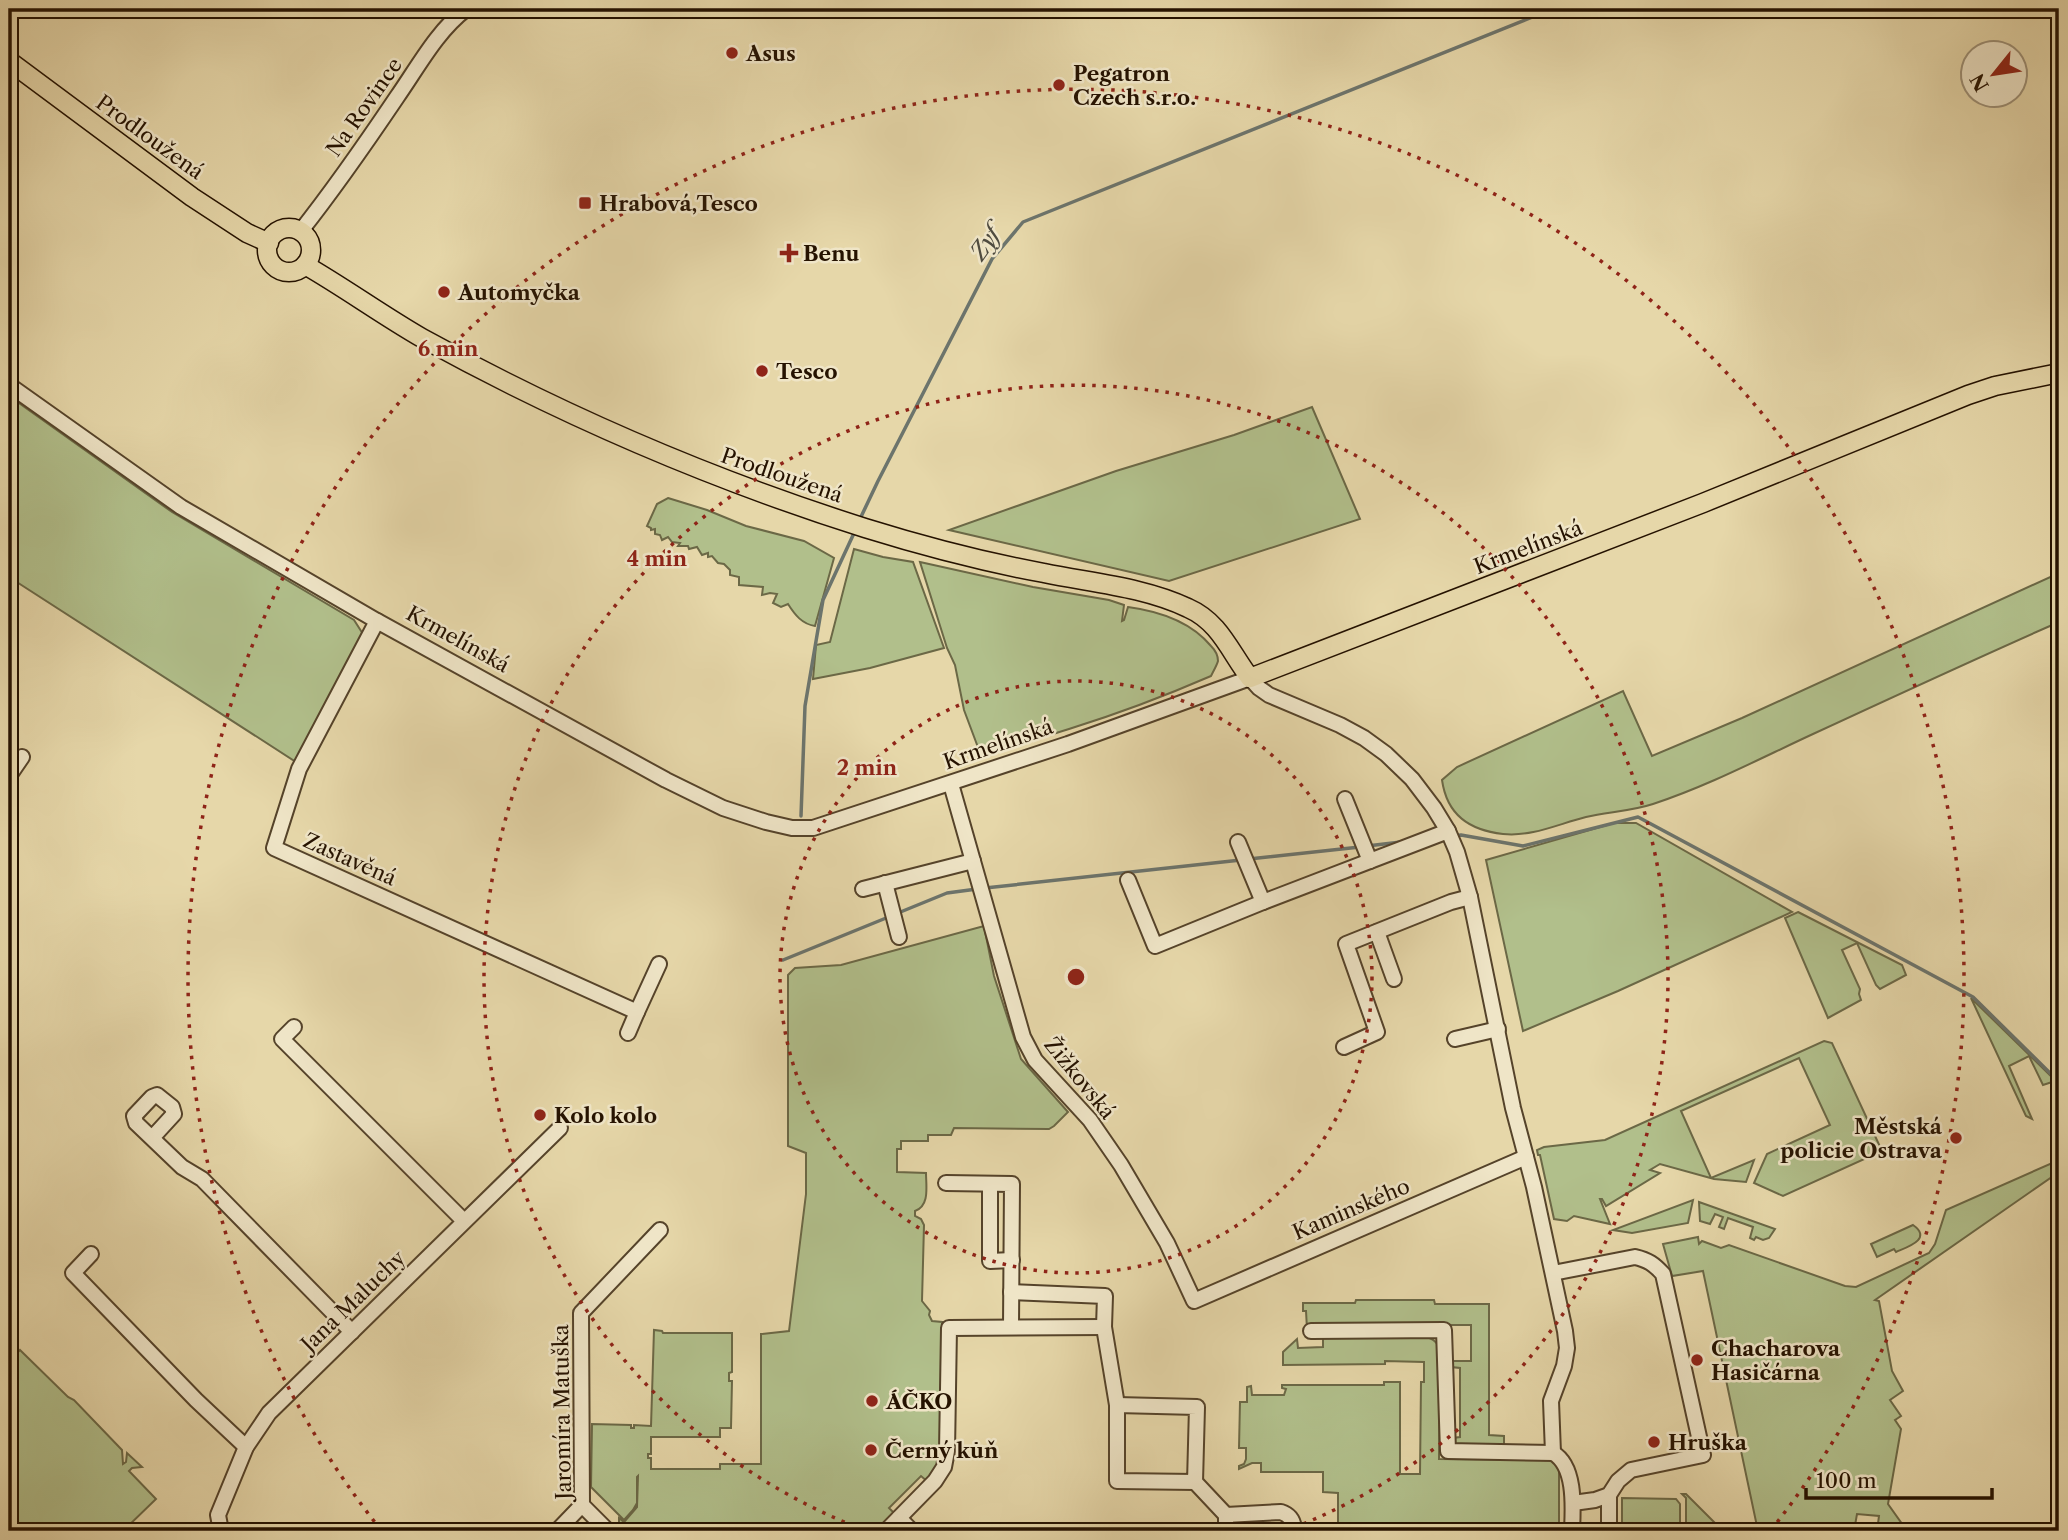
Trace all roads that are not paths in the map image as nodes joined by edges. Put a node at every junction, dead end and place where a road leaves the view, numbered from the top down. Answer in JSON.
{"nodes":[{"id":1,"x":466,"y":9,"type":"edge"},
{"id":2,"x":9,"y":61,"type":"edge"},
{"id":3,"x":300,"y":232,"type":"junction"},
{"id":4,"x":269,"y":243,"type":"junction"},
{"id":5,"x":305,"y":265,"type":"junction"},
{"id":6,"x":2059,"y":373,"type":"edge"},
{"id":7,"x":9,"y":385,"type":"edge"},
{"id":8,"x":377,"y":621,"type":"junction"},
{"id":9,"x":1250,"y":678,"type":"junction"},
{"id":10,"x":22,"y":757,"type":"dead end"},
{"id":11,"x":9,"y":776,"type":"edge"},
{"id":12,"x":951,"y":784,"type":"junction"},
{"id":13,"x":1345,"y":799,"type":"dead end"},
{"id":14,"x":1448,"y":831,"type":"junction"},
{"id":15,"x":1238,"y":842,"type":"dead end"},
{"id":16,"x":973,"y":861,"type":"junction"},
{"id":17,"x":1370,"y":861,"type":"junction"},
{"id":18,"x":1128,"y":880,"type":"dead end"},
{"id":19,"x":885,"y":883,"type":"junction"},
{"id":20,"x":863,"y":889,"type":"dead end"},
{"id":21,"x":1470,"y":897,"type":"junction"},
{"id":22,"x":1264,"y":902,"type":"junction"},
{"id":23,"x":1377,"y":932,"type":"junction"},
{"id":24,"x":899,"y":937,"type":"dead end"},
{"id":25,"x":659,"y":964,"type":"dead end"},
{"id":26,"x":1394,"y":979,"type":"dead end"},
{"id":27,"x":637,"y":1012,"type":"junction"},
{"id":28,"x":294,"y":1027,"type":"dead end"},
{"id":29,"x":1392,"y":1028,"type":"dead end"},
{"id":30,"x":1498,"y":1028,"type":"junction"},
{"id":31,"x":1377,"y":1032,"type":"junction"},
{"id":32,"x":628,"y":1033,"type":"dead end"},
{"id":33,"x":1455,"y":1038,"type":"dead end"},
{"id":34,"x":1344,"y":1047,"type":"dead end"},
{"id":35,"x":560,"y":1128,"type":"dead end"},
{"id":36,"x":152,"y":1138,"type":"dead end"},
{"id":37,"x":1526,"y":1157,"type":"junction"},
{"id":38,"x":946,"y":1183,"type":"dead end"},
{"id":39,"x":990,"y":1185,"type":"junction"},
{"id":40,"x":464,"y":1222,"type":"junction"},
{"id":41,"x":660,"y":1230,"type":"dead end"},
{"id":42,"x":91,"y":1254,"type":"dead end"},
{"id":43,"x":1012,"y":1260,"type":"junction"},
{"id":44,"x":1553,"y":1273,"type":"junction"},
{"id":45,"x":1012,"y":1292,"type":"junction"},
{"id":46,"x":1194,"y":1301,"type":"joint"},
{"id":47,"x":1104,"y":1326,"type":"junction"},
{"id":48,"x":1011,"y":1327,"type":"junction"},
{"id":49,"x":1311,"y":1331,"type":"dead end"},
{"id":50,"x":352,"y":1332,"type":"junction"},
{"id":51,"x":1117,"y":1405,"type":"junction"},
{"id":52,"x":246,"y":1447,"type":"junction"},
{"id":53,"x":1553,"y":1453,"type":"junction"},
{"id":54,"x":1195,"y":1482,"type":"junction"},
{"id":55,"x":1609,"y":1494,"type":"junction"},
{"id":56,"x":1573,"y":1503,"type":"junction"},
{"id":57,"x":582,"y":1506,"type":"junction"},
{"id":58,"x":1226,"y":1515,"type":"junction"},
{"id":59,"x":899,"y":1518,"type":"junction"},
{"id":60,"x":221,"y":1531,"type":"edge"},
{"id":61,"x":557,"y":1531,"type":"edge"},
{"id":62,"x":606,"y":1531,"type":"edge"},
{"id":63,"x":886,"y":1531,"type":"edge"},
{"id":64,"x":912,"y":1531,"type":"edge"},
{"id":65,"x":1226,"y":1531,"type":"edge"},
{"id":66,"x":1294,"y":1531,"type":"edge"},
{"id":67,"x":1572,"y":1531,"type":"edge"},
{"id":68,"x":1609,"y":1531,"type":"edge"}],
"edges":[{"from":1,"to":3,"type":"street","name":"Na Rovince"},
{"from":2,"to":4,"type":"main road","name":"Prodloužená"},
{"from":3,"to":4,"type":"main road"},
{"from":3,"to":5,"type":"main road"},
{"from":4,"to":5,"type":"main road"},
{"from":5,"to":9,"type":"main road","name":"Prodloužená"},
{"from":6,"to":9,"type":"main road","name":"Krmelínská"},
{"from":7,"to":8,"type":"street","name":"Krmelínská"},
{"from":8,"to":12,"type":"street","name":"Krmelínská"},
{"from":8,"to":27,"type":"street","name":"Zastavěná"},
{"from":9,"to":12,"type":"street","name":"Krmelínská"},
{"from":9,"to":14,"type":"street"},
{"from":10,"to":11,"type":"street"},
{"from":12,"to":16,"type":"street","name":"Žižkovská"},
{"from":13,"to":17,"type":"street"},
{"from":14,"to":17,"type":"street"},
{"from":14,"to":21,"type":"street"},
{"from":15,"to":22,"type":"street"},
{"from":16,"to":19,"type":"street"},
{"from":16,"to":46,"type":"street","name":"Žižkovská"},
{"from":17,"to":22,"type":"street"},
{"from":18,"to":22,"type":"street"},
{"from":19,"to":20,"type":"street"},
{"from":19,"to":24,"type":"street"},
{"from":21,"to":23,"type":"street"},
{"from":21,"to":30,"type":"street"},
{"from":23,"to":26,"type":"street"},
{"from":23,"to":31,"type":"street"},
{"from":25,"to":27,"type":"street"},
{"from":27,"to":32,"type":"street"},
{"from":28,"to":40,"type":"street"},
{"from":29,"to":31,"type":"street"},
{"from":30,"to":33,"type":"street"},
{"from":30,"to":37,"type":"street"},
{"from":31,"to":34,"type":"street"},
{"from":35,"to":40,"type":"street","name":"Jana Maluchy"},
{"from":36,"to":50,"type":"street"},
{"from":37,"to":44,"type":"street"},
{"from":37,"to":46,"type":"street","name":"Kaminského"},
{"from":38,"to":39,"type":"street"},
{"from":39,"to":43,"type":"street"},
{"from":39,"to":43,"type":"street"},
{"from":40,"to":50,"type":"street","name":"Jana Maluchy"},
{"from":41,"to":57,"type":"street","name":"Jaromíra Matuška"},
{"from":42,"to":52,"type":"street"},
{"from":43,"to":45,"type":"street"},
{"from":44,"to":53,"type":"street"},
{"from":44,"to":55,"type":"street"},
{"from":45,"to":47,"type":"street"},
{"from":45,"to":48,"type":"street"},
{"from":47,"to":48,"type":"street"},
{"from":47,"to":51,"type":"street"},
{"from":48,"to":59,"type":"street"},
{"from":49,"to":53,"type":"street"},
{"from":50,"to":52,"type":"street","name":"Jana Maluchy"},
{"from":51,"to":54,"type":"street"},
{"from":51,"to":54,"type":"street"},
{"from":52,"to":60,"type":"street","name":"Jana Maluchy"},
{"from":53,"to":56,"type":"street"},
{"from":54,"to":58,"type":"street"},
{"from":55,"to":56,"type":"street"},
{"from":55,"to":68,"type":"street"},
{"from":56,"to":67,"type":"street"},
{"from":57,"to":61,"type":"street"},
{"from":57,"to":62,"type":"street","name":"Jaromíra Matuška"},
{"from":58,"to":65,"type":"street"},
{"from":58,"to":66,"type":"street"},
{"from":59,"to":63,"type":"street"},
{"from":59,"to":64,"type":"street"}]}
